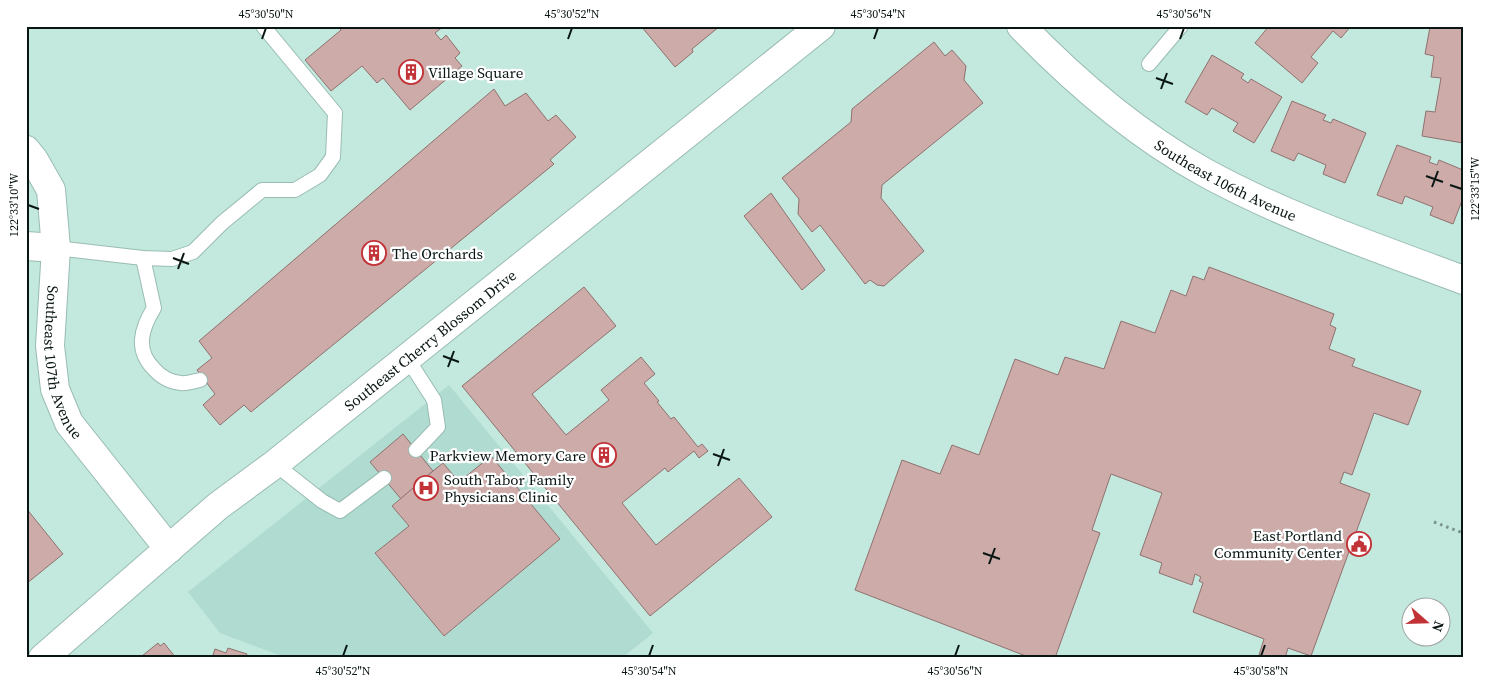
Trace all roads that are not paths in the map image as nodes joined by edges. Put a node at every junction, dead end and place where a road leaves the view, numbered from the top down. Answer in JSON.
{"nodes":[{"id":1,"x":263,"y":26,"type":"edge"},
{"id":2,"x":821,"y":26,"type":"edge"},
{"id":3,"x":1021,"y":26,"type":"edge"},
{"id":4,"x":1180,"y":26,"type":"edge"},
{"id":5,"x":1149,"y":64,"type":"dead end"},
{"id":6,"x":26,"y":150,"type":"edge"},
{"id":7,"x":26,"y":246,"type":"edge"},
{"id":8,"x":56,"y":248,"type":"junction"},
{"id":9,"x":142,"y":258,"type":"junction"},
{"id":10,"x":1463,"y":280,"type":"edge"},
{"id":11,"x":407,"y":358,"type":"junction"},
{"id":12,"x":200,"y":380,"type":"dead end"},
{"id":13,"x":416,"y":450,"type":"dead end"},
{"id":14,"x":275,"y":464,"type":"junction"},
{"id":15,"x":384,"y":478,"type":"dead end"},
{"id":16,"x":169,"y":549,"type":"junction"},
{"id":17,"x":43,"y":658,"type":"edge"}],
"edges":[{"from":1,"to":9,"type":"lane"},
{"from":2,"to":11,"type":"main road","name":"Southeast Cherry Blossom Drive"},
{"from":3,"to":10,"type":"main road","name":"Southeast 106th Avenue"},
{"from":4,"to":5,"type":"lane"},
{"from":6,"to":8,"type":"main road","name":"Southeast 107th Avenue"},
{"from":7,"to":8,"type":"main road"},
{"from":8,"to":9,"type":"lane"},
{"from":8,"to":16,"type":"main road","name":"Southeast 107th Avenue"},
{"from":9,"to":12,"type":"lane"},
{"from":11,"to":13,"type":"lane"},
{"from":11,"to":14,"type":"main road","name":"Southeast Cherry Blossom Drive"},
{"from":14,"to":15,"type":"lane"},
{"from":14,"to":16,"type":"main road","name":"Southeast Cherry Blossom Drive"},
{"from":16,"to":17,"type":"main road","name":"Southeast Cherry Blossom Drive"}]}
